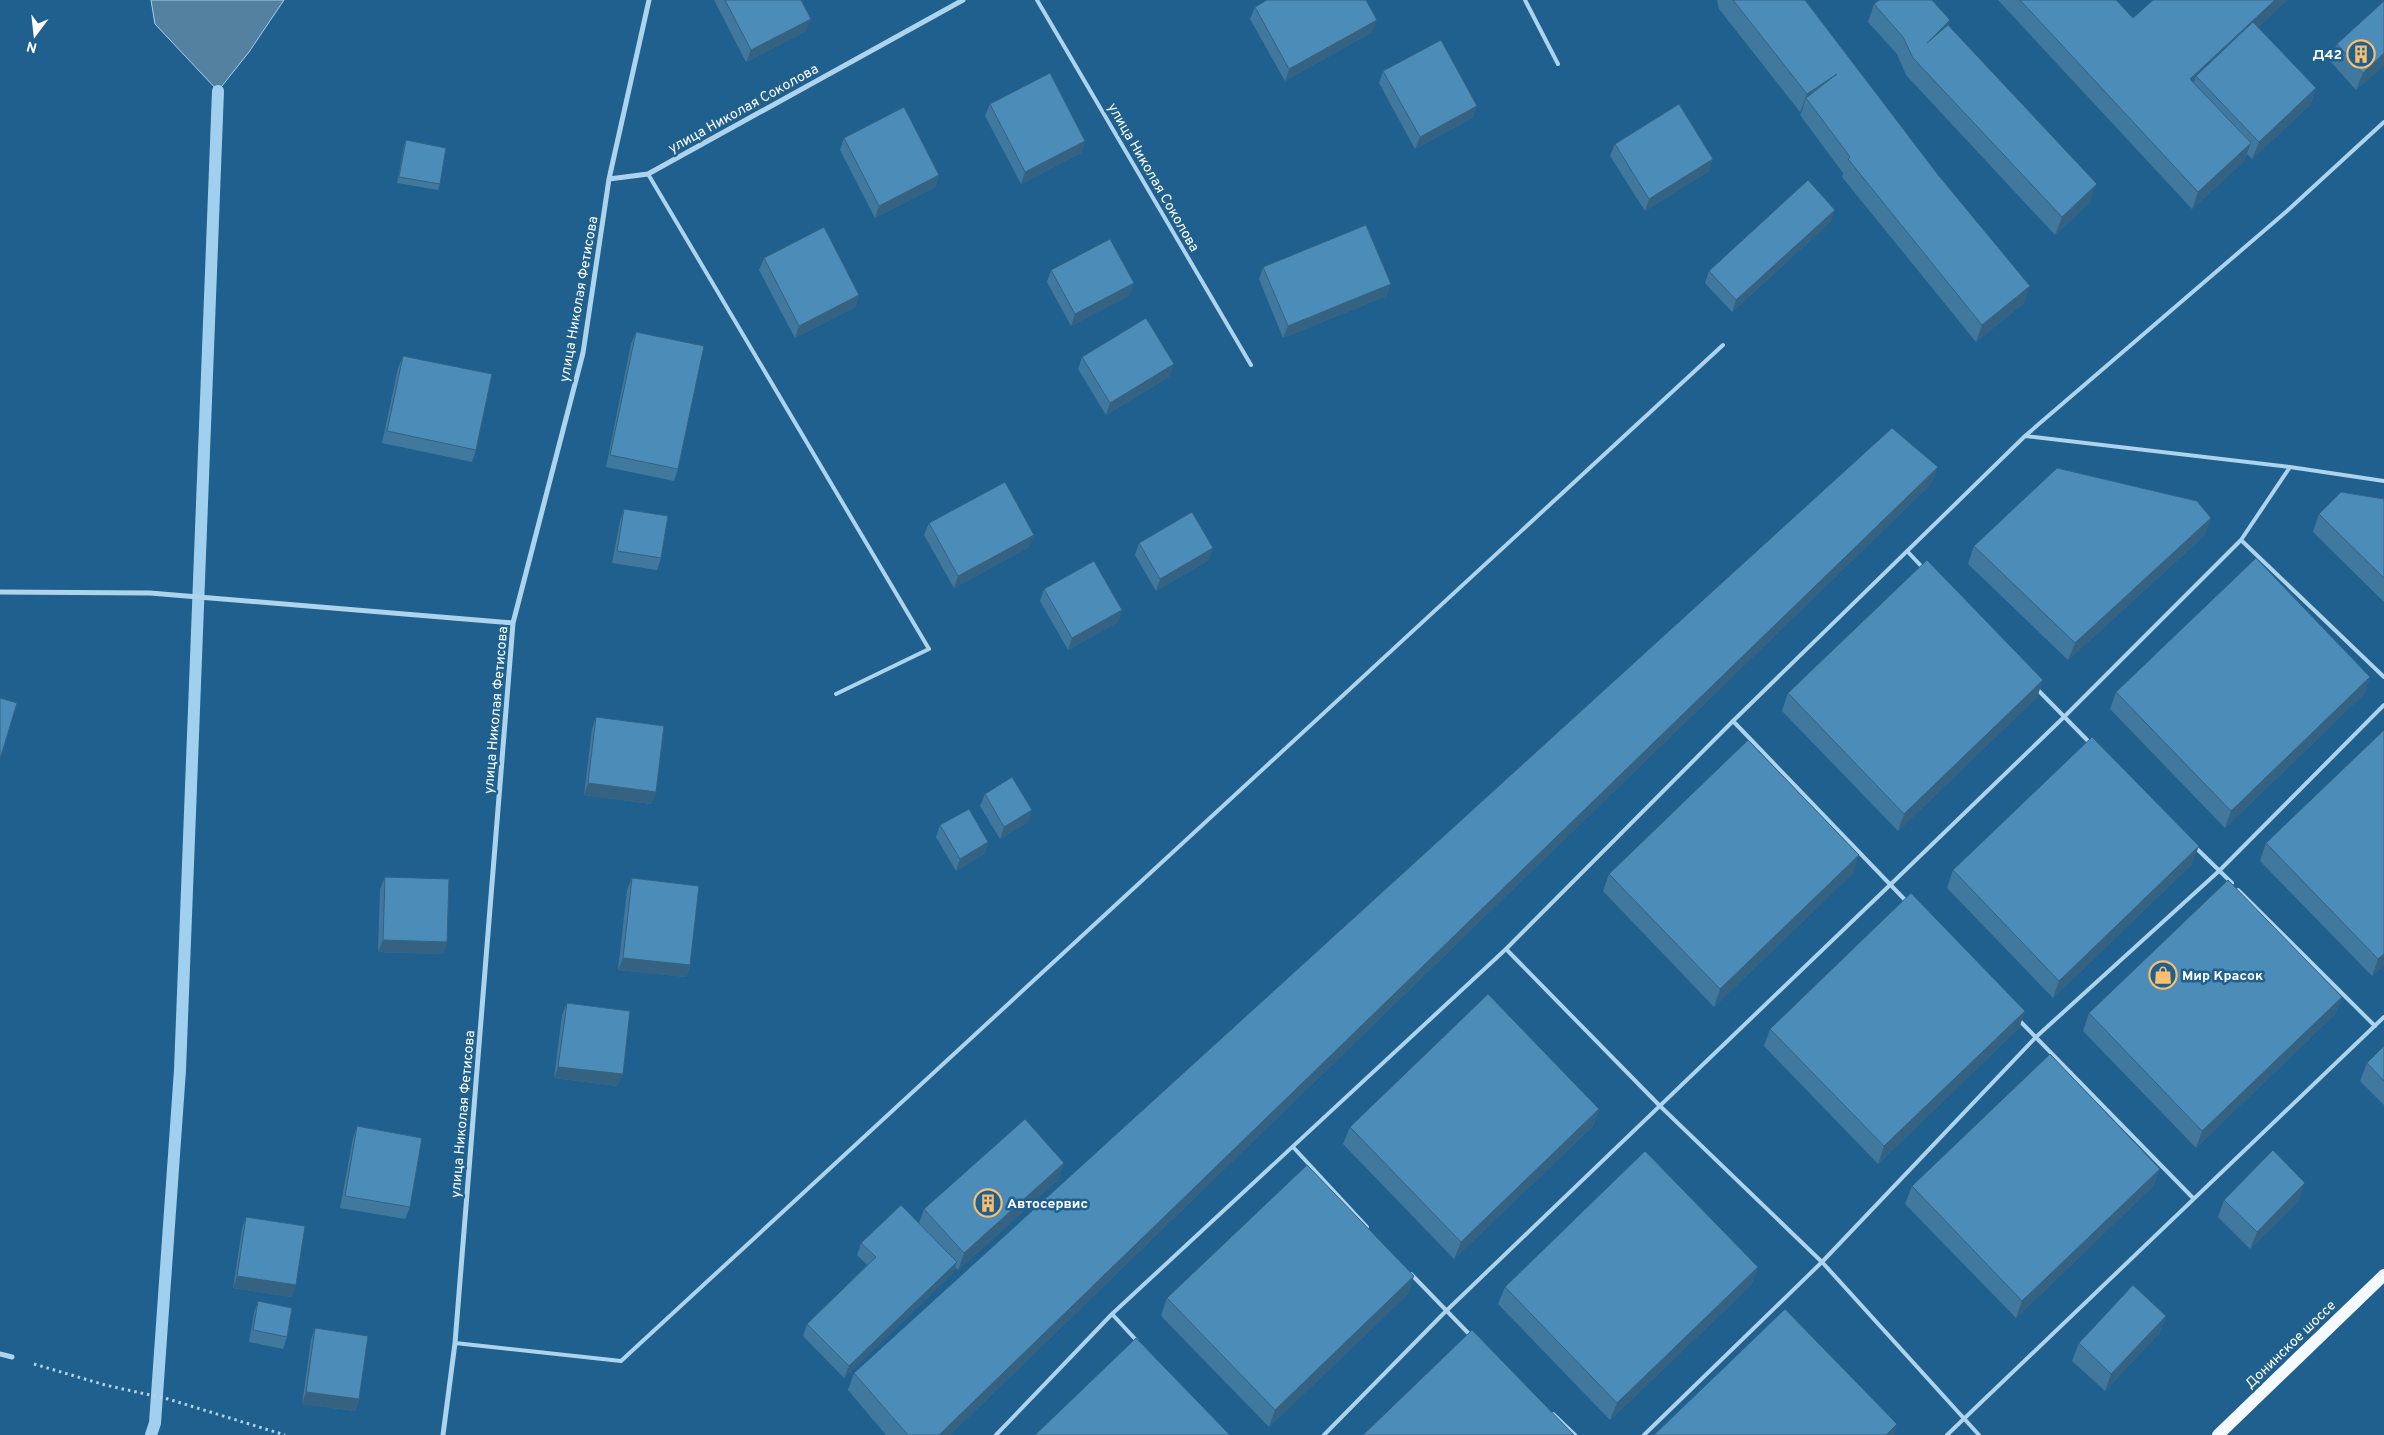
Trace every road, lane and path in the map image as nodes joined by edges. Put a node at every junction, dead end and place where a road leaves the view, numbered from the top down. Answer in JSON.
{"nodes":[{"id":1,"x":649,"y":0,"type":"edge"},
{"id":2,"x":963,"y":0,"type":"edge"},
{"id":3,"x":1037,"y":0,"type":"edge"},
{"id":4,"x":1525,"y":0,"type":"edge"},
{"id":5,"x":1558,"y":64,"type":"dead end"},
{"id":6,"x":2384,"y":122,"type":"edge"},
{"id":7,"x":648,"y":174,"type":"junction"},
{"id":8,"x":609,"y":179,"type":"junction"},
{"id":9,"x":1723,"y":345,"type":"dead end"},
{"id":10,"x":1251,"y":365,"type":"dead end"},
{"id":11,"x":2025,"y":436,"type":"junction"},
{"id":12,"x":2290,"y":467,"type":"junction"},
{"id":13,"x":2384,"y":481,"type":"edge"},
{"id":14,"x":2241,"y":540,"type":"junction"},
{"id":15,"x":1907,"y":551,"type":"junction"},
{"id":16,"x":1927,"y":573,"type":"edge"},
{"id":17,"x":0,"y":592,"type":"edge"},
{"id":18,"x":513,"y":623,"type":"junction"},
{"id":19,"x":2384,"y":677,"type":"edge"},
{"id":20,"x":2036,"y":688,"type":"edge"},
{"id":21,"x":836,"y":694,"type":"dead end"},
{"id":22,"x":2384,"y":705,"type":"edge"},
{"id":23,"x":2064,"y":717,"type":"junction"},
{"id":24,"x":1733,"y":721,"type":"junction"},
{"id":25,"x":2092,"y":745,"type":"edge"},
{"id":26,"x":2191,"y":843,"type":"edge"},
{"id":27,"x":2219,"y":871,"type":"junction"},
{"id":28,"x":1890,"y":885,"type":"junction"},
{"id":29,"x":1910,"y":906,"type":"edge"},
{"id":30,"x":1506,"y":949,"type":"junction"},
{"id":31,"x":2016,"y":1016,"type":"edge"},
{"id":32,"x":2384,"y":1017,"type":"edge"},
{"id":33,"x":2375,"y":1026,"type":"junction"},
{"id":34,"x":2036,"y":1037,"type":"junction"},
{"id":35,"x":1659,"y":1105,"type":"junction"},
{"id":36,"x":1293,"y":1148,"type":"junction"},
{"id":37,"x":2193,"y":1198,"type":"junction"},
{"id":38,"x":1372,"y":1233,"type":"edge"},
{"id":39,"x":1822,"y":1262,"type":"junction"},
{"id":40,"x":1406,"y":1269,"type":"edge"},
{"id":41,"x":2384,"y":1275,"type":"edge"},
{"id":42,"x":1445,"y":1312,"type":"junction"},
{"id":43,"x":1112,"y":1314,"type":"junction"},
{"id":44,"x":1474,"y":1339,"type":"edge"},
{"id":45,"x":1139,"y":1343,"type":"edge"},
{"id":46,"x":455,"y":1344,"type":"junction"},
{"id":47,"x":0,"y":1354,"type":"edge"},
{"id":48,"x":12,"y":1357,"type":"joint"},
{"id":49,"x":1546,"y":1408,"type":"edge"},
{"id":50,"x":1963,"y":1418,"type":"junction"},
{"id":51,"x":285,"y":1435,"type":"edge"},
{"id":52,"x":443,"y":1435,"type":"edge"},
{"id":53,"x":996,"y":1435,"type":"edge"},
{"id":54,"x":1324,"y":1435,"type":"edge"},
{"id":55,"x":1575,"y":1435,"type":"edge"},
{"id":56,"x":1644,"y":1435,"type":"edge"},
{"id":57,"x":1947,"y":1435,"type":"edge"},
{"id":58,"x":1979,"y":1435,"type":"edge"},
{"id":59,"x":2218,"y":1435,"type":"edge"}],
"edges":[{"from":1,"to":8,"type":"street","name":"улица Николая Фетисова"},
{"from":2,"to":7,"type":"street","name":"улица Николая Соколова"},
{"from":3,"to":10,"type":"lane","name":"улица Николая Соколова"},
{"from":4,"to":5,"type":"lane"},
{"from":6,"to":11,"type":"lane"},
{"from":7,"to":8,"type":"street","name":"улица Николая Соколова"},
{"from":7,"to":21,"type":"lane"},
{"from":8,"to":18,"type":"street","name":"улица Николая Фетисова"},
{"from":9,"to":46,"type":"lane"},
{"from":11,"to":12,"type":"lane"},
{"from":11,"to":15,"type":"lane"},
{"from":12,"to":13,"type":"lane"},
{"from":12,"to":14,"type":"lane"},
{"from":14,"to":19,"type":"lane"},
{"from":14,"to":23,"type":"lane"},
{"from":15,"to":16,"type":"lane"},
{"from":15,"to":24,"type":"lane"},
{"from":17,"to":18,"type":"street"},
{"from":18,"to":46,"type":"street","name":"улица Николая Фетисова"},
{"from":20,"to":23,"type":"lane"},
{"from":22,"to":27,"type":"lane"},
{"from":23,"to":25,"type":"lane"},
{"from":23,"to":28,"type":"lane"},
{"from":24,"to":28,"type":"lane"},
{"from":24,"to":30,"type":"lane"},
{"from":26,"to":27,"type":"lane"},
{"from":27,"to":33,"type":"lane"},
{"from":27,"to":34,"type":"lane"},
{"from":28,"to":29,"type":"lane"},
{"from":28,"to":35,"type":"lane"},
{"from":30,"to":35,"type":"lane"},
{"from":30,"to":36,"type":"lane"},
{"from":31,"to":34,"type":"lane"},
{"from":32,"to":33,"type":"lane"},
{"from":33,"to":37,"type":"lane"},
{"from":34,"to":37,"type":"lane"},
{"from":34,"to":39,"type":"lane"},
{"from":35,"to":39,"type":"lane"},
{"from":35,"to":42,"type":"lane"},
{"from":36,"to":38,"type":"lane"},
{"from":36,"to":43,"type":"lane"},
{"from":37,"to":50,"type":"lane"},
{"from":39,"to":50,"type":"lane"},
{"from":39,"to":56,"type":"lane"},
{"from":40,"to":42,"type":"lane"},
{"from":41,"to":59,"type":"main road","name":"Донинское шоссе"},
{"from":42,"to":44,"type":"lane"},
{"from":42,"to":54,"type":"lane"},
{"from":43,"to":45,"type":"lane"},
{"from":43,"to":53,"type":"lane"},
{"from":46,"to":52,"type":"street","name":"улица Николая Фетисова"},
{"from":47,"to":48,"type":"street"},
{"from":48,"to":51,"type":"path"},
{"from":49,"to":55,"type":"lane"},
{"from":50,"to":57,"type":"lane"},
{"from":50,"to":58,"type":"lane"}]}
